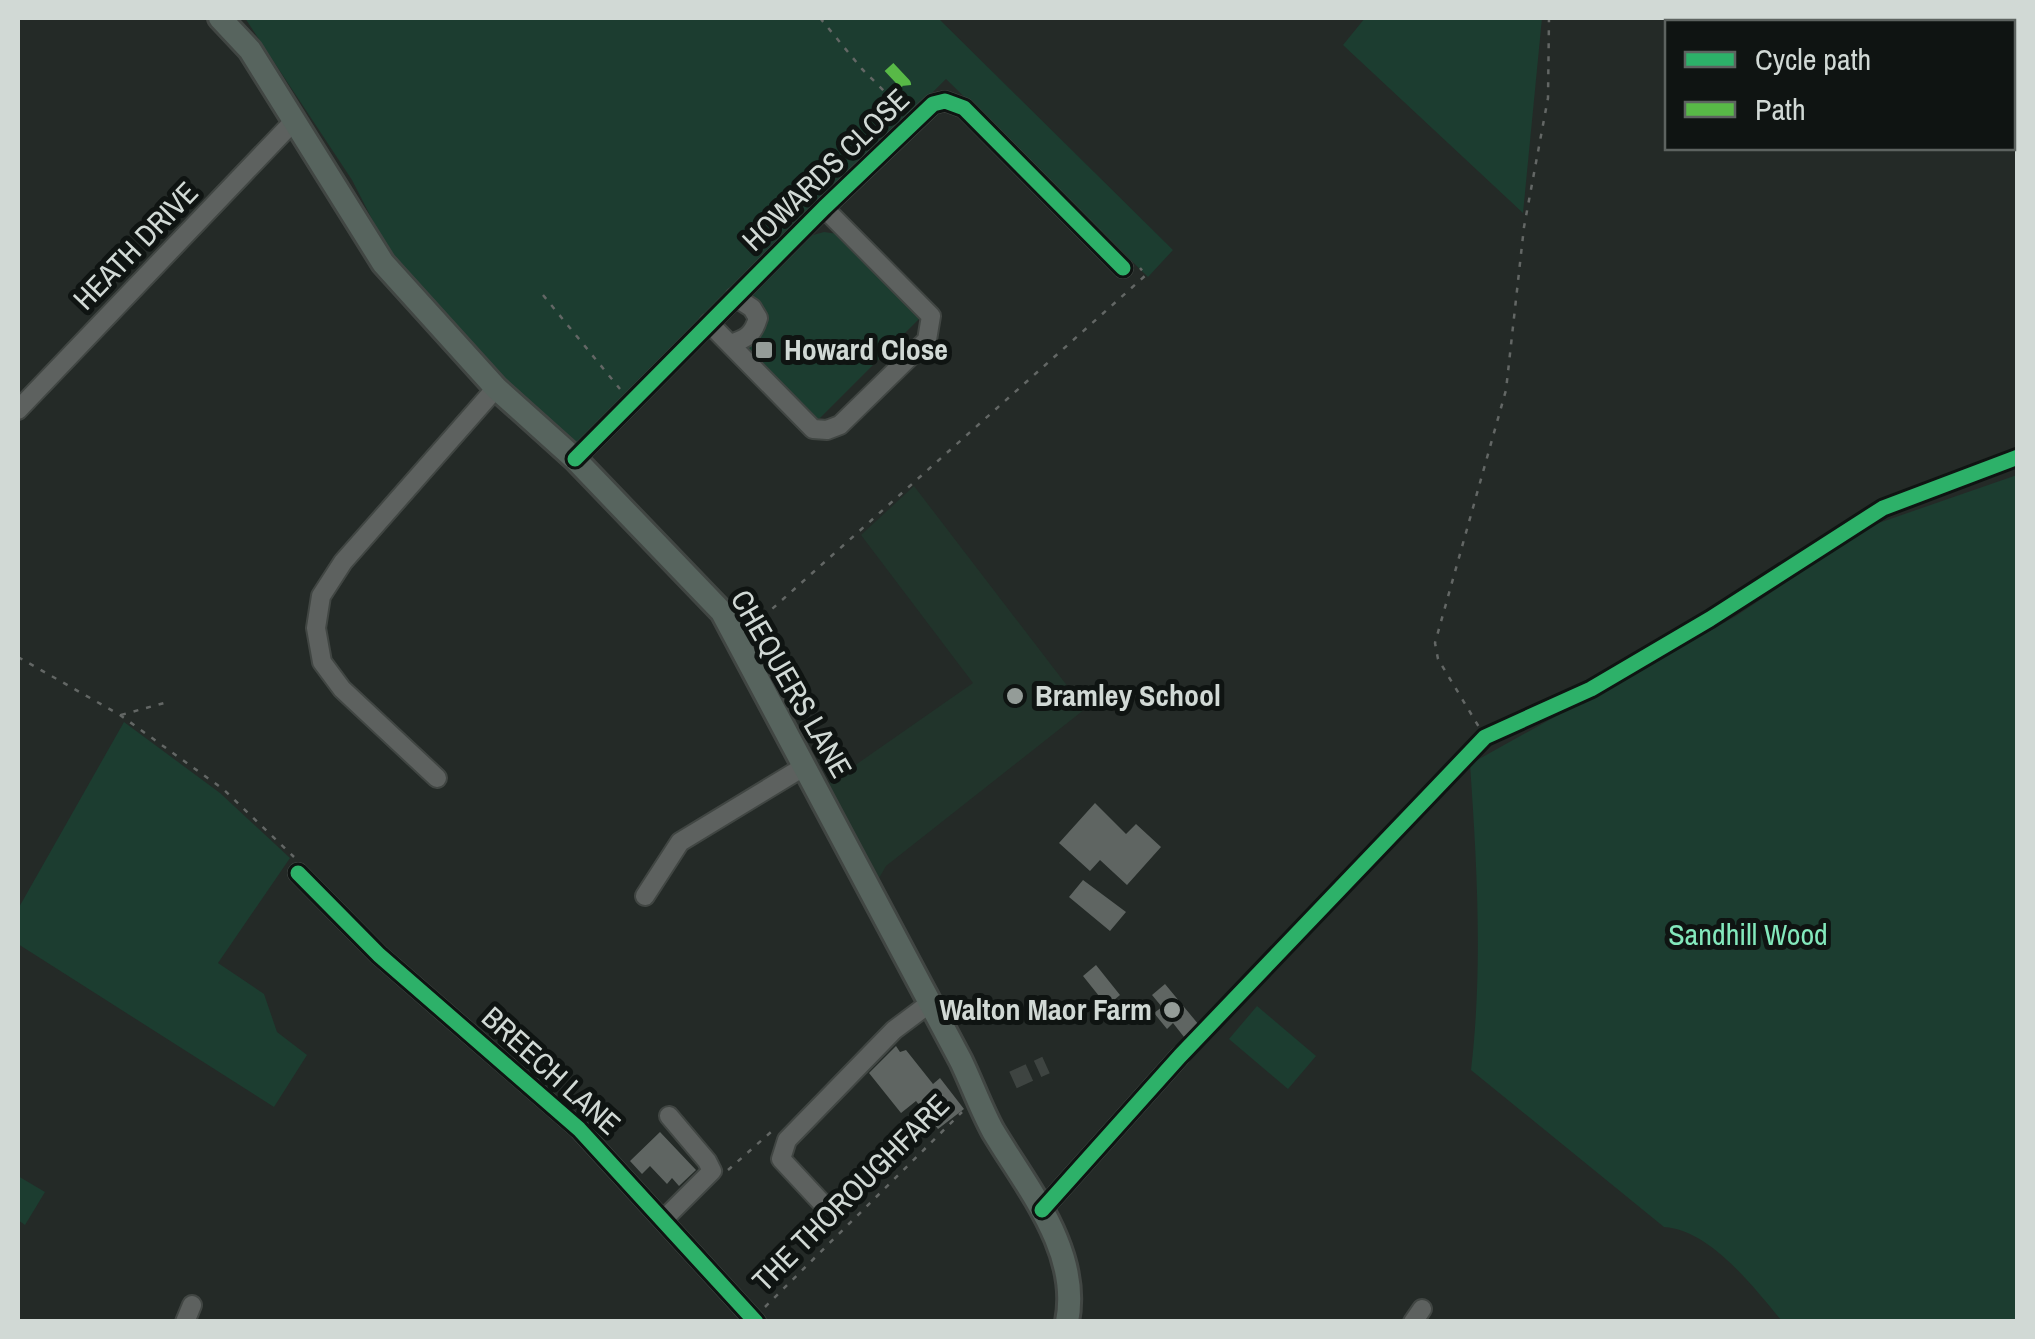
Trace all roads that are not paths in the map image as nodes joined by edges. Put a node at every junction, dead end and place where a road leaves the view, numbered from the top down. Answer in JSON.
{"nodes":[{"id":1,"x":220,"y":18,"type":"edge"},
{"id":2,"x":294,"y":121,"type":"junction"},
{"id":3,"x":824,"y":208,"type":"junction"},
{"id":4,"x":1123,"y":268,"type":"road end"},
{"id":5,"x":735,"y":298,"type":"junction"},
{"id":6,"x":708,"y":323,"type":"junction"},
{"id":7,"x":730,"y":344,"type":"junction"},
{"id":8,"x":496,"y":388,"type":"junction"},
{"id":9,"x":18,"y":410,"type":"edge"},
{"id":10,"x":575,"y":459,"type":"junction"},
{"id":11,"x":805,"y":766,"type":"junction"},
{"id":12,"x":437,"y":778,"type":"dead end"},
{"id":13,"x":298,"y":873,"type":"road end"},
{"id":14,"x":645,"y":896,"type":"dead end"},
{"id":15,"x":930,"y":1004,"type":"junction"},
{"id":16,"x":1180,"y":1056,"type":"dead end"},
{"id":17,"x":669,"y":1116,"type":"dead end"},
{"id":18,"x":821,"y":1202,"type":"dead end"},
{"id":19,"x":1042,"y":1210,"type":"junction"},
{"id":20,"x":663,"y":1220,"type":"junction"},
{"id":21,"x":755,"y":1320,"type":"edge"},
{"id":22,"x":1067,"y":1322,"type":"edge"}],
"edges":[{"from":1,"to":2,"type":"main road","name":"CHEQUERS LANE"},
{"from":2,"to":8,"type":"main road","name":"CHEQUERS LANE"},
{"from":2,"to":9,"type":"street","name":"HEATH DRIVE"},
{"from":3,"to":4,"type":"street","name":"HOWARDS CLOSE"},
{"from":3,"to":5,"type":"street","name":"HOWARDS CLOSE"},
{"from":3,"to":7,"type":"street","name":"HOWARDS CLOSE"},
{"from":5,"to":6,"type":"street","name":"HOWARDS CLOSE"},
{"from":5,"to":7,"type":"street"},
{"from":6,"to":7,"type":"street","name":"HOWARDS CLOSE"},
{"from":6,"to":10,"type":"street","name":"HOWARDS CLOSE"},
{"from":8,"to":10,"type":"main road","name":"CHEQUERS LANE"},
{"from":8,"to":12,"type":"street"},
{"from":10,"to":11,"type":"main road","name":"CHEQUERS LANE"},
{"from":11,"to":14,"type":"street"},
{"from":11,"to":15,"type":"main road","name":"CHEQUERS LANE"},
{"from":13,"to":20,"type":"street","name":"BREECH LANE"},
{"from":15,"to":18,"type":"street"},
{"from":15,"to":19,"type":"main road","name":"CHEQUERS LANE"},
{"from":16,"to":19,"type":"street"},
{"from":17,"to":20,"type":"street"},
{"from":19,"to":22,"type":"main road","name":"CHEQUERS LANE"},
{"from":20,"to":21,"type":"street","name":"BREECH LANE"}]}
